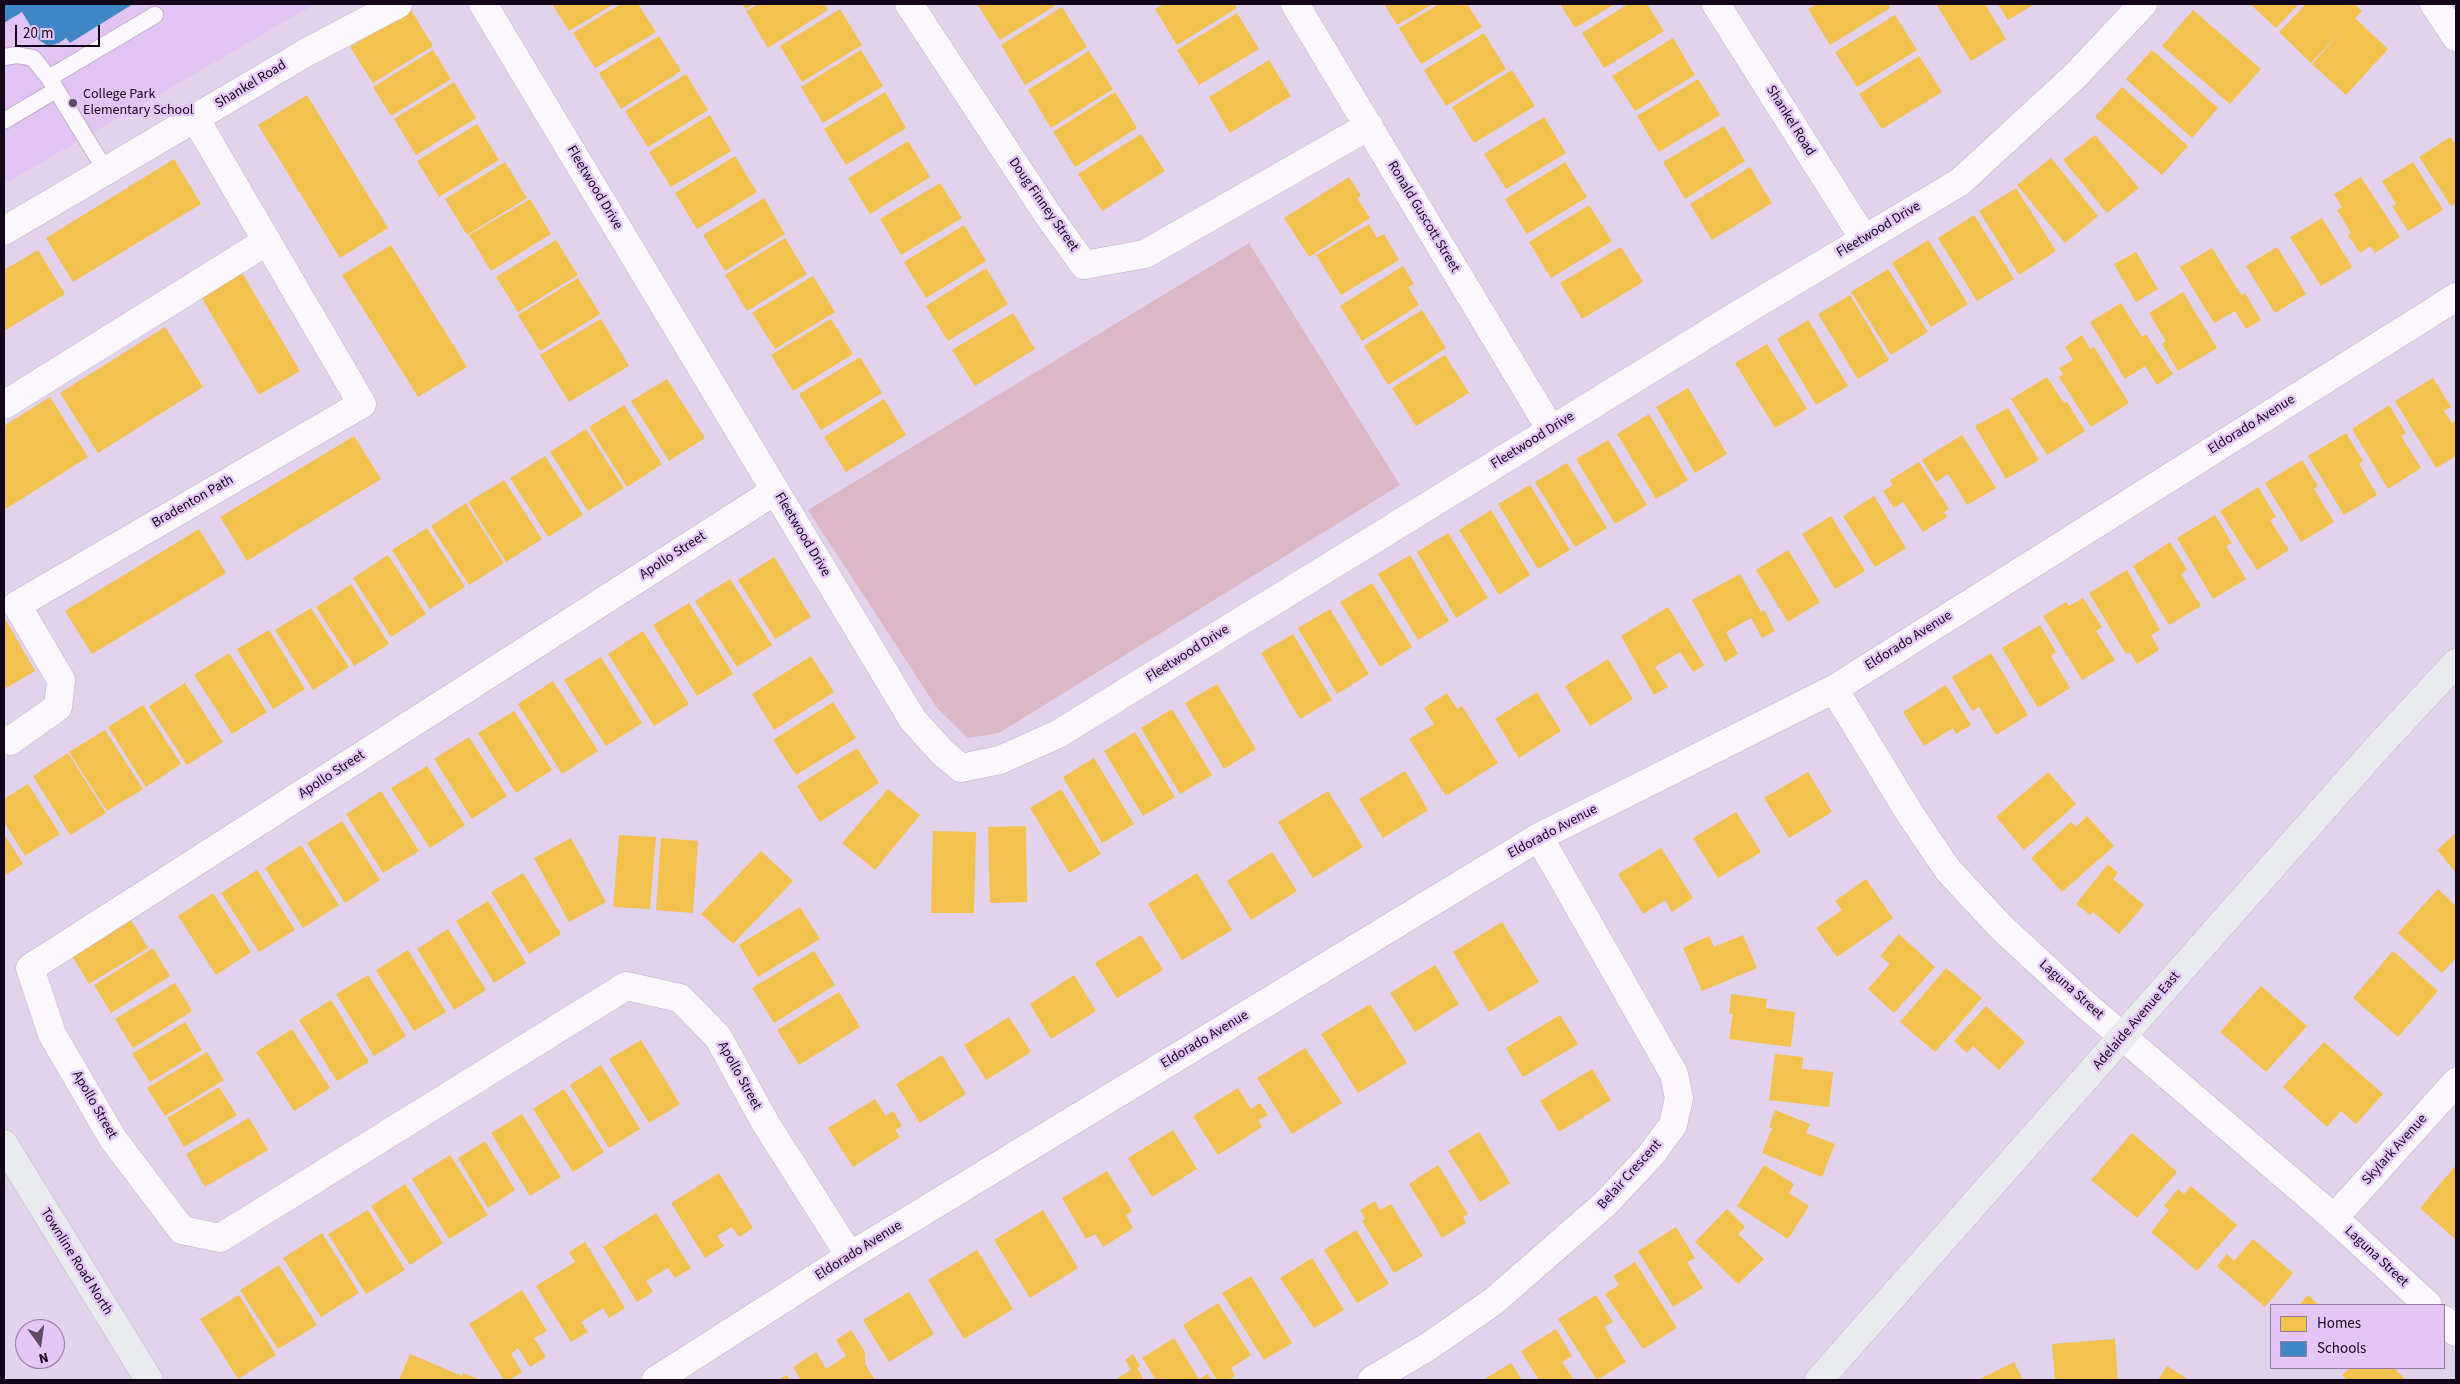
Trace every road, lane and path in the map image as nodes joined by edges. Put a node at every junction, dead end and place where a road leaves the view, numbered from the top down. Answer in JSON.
{"nodes":[{"id":1,"x":398,"y":4,"type":"edge"},
{"id":2,"x":483,"y":4,"type":"edge"},
{"id":3,"x":909,"y":4,"type":"edge"},
{"id":4,"x":1295,"y":4,"type":"edge"},
{"id":5,"x":1716,"y":4,"type":"edge"},
{"id":6,"x":2142,"y":4,"type":"edge"},
{"id":7,"x":2434,"y":4,"type":"edge"},
{"id":8,"x":155,"y":16,"type":"dead end"},
{"id":9,"x":2456,"y":37,"type":"edge"},
{"id":10,"x":4,"y":57,"type":"edge"},
{"id":11,"x":52,"y":84,"type":"junction"},
{"id":12,"x":194,"y":118,"type":"junction"},
{"id":13,"x":4,"y":121,"type":"edge"},
{"id":14,"x":1369,"y":126,"type":"junction"},
{"id":15,"x":106,"y":170,"type":"junction"},
{"id":16,"x":4,"y":231,"type":"edge"},
{"id":17,"x":1864,"y":239,"type":"junction"},
{"id":18,"x":267,"y":241,"type":"junction"},
{"id":19,"x":2456,"y":297,"type":"edge"},
{"id":20,"x":4,"y":405,"type":"edge"},
{"id":21,"x":1551,"y":430,"type":"junction"},
{"id":22,"x":775,"y":491,"type":"junction"},
{"id":23,"x":2456,"y":664,"type":"edge"},
{"id":24,"x":1834,"y":689,"type":"junction"},
{"id":25,"x":4,"y":739,"type":"edge"},
{"id":26,"x":1539,"y":837,"type":"junction"},
{"id":27,"x":2122,"y":1036,"type":"junction"},
{"id":28,"x":2456,"y":1082,"type":"edge"},
{"id":29,"x":4,"y":1144,"type":"edge"},
{"id":30,"x":2334,"y":1218,"type":"junction"},
{"id":31,"x":850,"y":1256,"type":"junction"},
{"id":32,"x":2427,"y":1304,"type":"edge"},
{"id":33,"x":2445,"y":1321,"type":"edge"},
{"id":34,"x":2456,"y":1332,"type":"edge"},
{"id":35,"x":149,"y":1380,"type":"edge"},
{"id":36,"x":656,"y":1380,"type":"edge"},
{"id":37,"x":1372,"y":1380,"type":"edge"},
{"id":38,"x":1819,"y":1380,"type":"edge"}],
"edges":[{"from":1,"to":12,"type":"street","name":"Shankel Road"},
{"from":2,"to":22,"type":"street","name":"Fleetwood Drive"},
{"from":3,"to":14,"type":"street","name":"Doug Finney Street"},
{"from":4,"to":14,"type":"street","name":"Ronald Guscott Street"},
{"from":5,"to":17,"type":"street","name":"Shankel Road"},
{"from":6,"to":17,"type":"street","name":"Fleetwood Drive"},
{"from":7,"to":9,"type":"street"},
{"from":8,"to":11,"type":"lane"},
{"from":10,"to":11,"type":"lane"},
{"from":11,"to":13,"type":"lane"},
{"from":11,"to":15,"type":"lane"},
{"from":12,"to":15,"type":"street","name":"Shankel Road"},
{"from":12,"to":18,"type":"street","name":"Bradenton Path"},
{"from":14,"to":21,"type":"street","name":"Ronald Guscott Street"},
{"from":15,"to":16,"type":"street","name":"Shankel Road"},
{"from":17,"to":21,"type":"street","name":"Fleetwood Drive"},
{"from":18,"to":20,"type":"street"},
{"from":18,"to":25,"type":"street","name":"Bradenton Path"},
{"from":19,"to":24,"type":"street","name":"Eldorado Avenue"},
{"from":21,"to":22,"type":"street","name":"Fleetwood Drive"},
{"from":22,"to":31,"type":"street","name":"Apollo Street"},
{"from":23,"to":27,"type":"main road","name":"Adelaide Avenue East"},
{"from":24,"to":26,"type":"street","name":"Eldorado Avenue"},
{"from":24,"to":27,"type":"street","name":"Laguna Street"},
{"from":26,"to":31,"type":"street","name":"Eldorado Avenue"},
{"from":26,"to":37,"type":"street","name":"Belair Crescent"},
{"from":27,"to":30,"type":"street","name":"Laguna Street"},
{"from":27,"to":38,"type":"main road","name":"Adelaide Avenue East"},
{"from":28,"to":30,"type":"street","name":"Skylark Avenue"},
{"from":29,"to":35,"type":"main road","name":"Townline Road North"},
{"from":30,"to":32,"type":"street","name":"Laguna Street"},
{"from":31,"to":36,"type":"street","name":"Eldorado Avenue"},
{"from":33,"to":34,"type":"street"}]}
